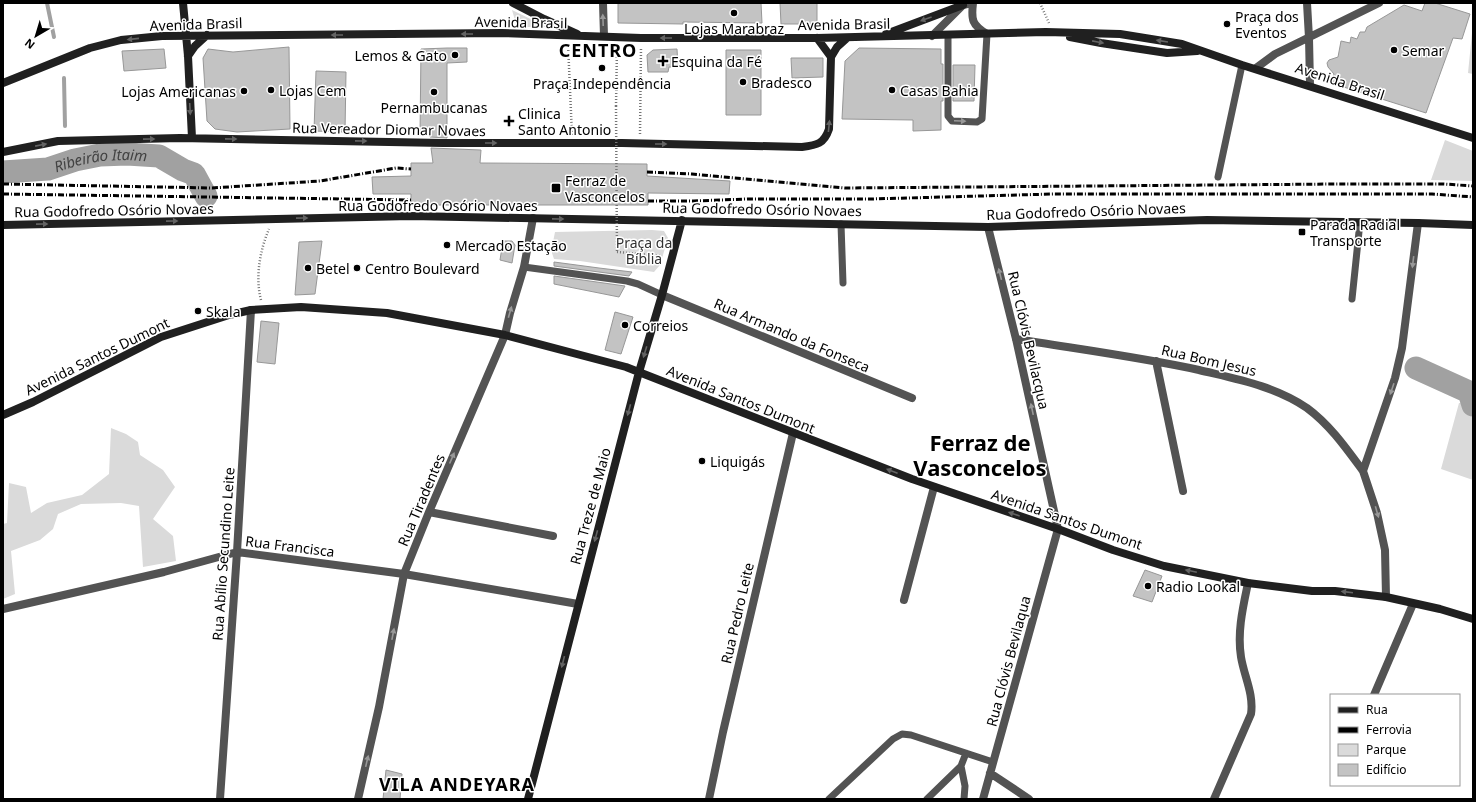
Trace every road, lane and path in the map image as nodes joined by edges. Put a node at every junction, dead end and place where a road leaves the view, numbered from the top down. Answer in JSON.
{"nodes":[{"id":1,"x":183,"y":3,"type":"edge"},
{"id":2,"x":513,"y":3,"type":"edge"},
{"id":3,"x":603,"y":3,"type":"edge"},
{"id":4,"x":972,"y":3,"type":"edge"},
{"id":5,"x":1040,"y":3,"type":"edge"},
{"id":6,"x":1307,"y":3,"type":"edge"},
{"id":7,"x":1379,"y":3,"type":"edge"},
{"id":8,"x":963,"y":5,"type":"junction"},
{"id":9,"x":1050,"y":32,"type":"junction"},
{"id":10,"x":987,"y":34,"type":"junction"},
{"id":11,"x":186,"y":35,"type":"junction"},
{"id":12,"x":207,"y":35,"type":"junction"},
{"id":13,"x":568,"y":35,"type":"junction"},
{"id":14,"x":581,"y":36,"type":"junction"},
{"id":15,"x":604,"y":36,"type":"junction"},
{"id":16,"x":877,"y":36,"type":"junction"},
{"id":17,"x":932,"y":36,"type":"junction"},
{"id":18,"x":948,"y":36,"type":"junction"},
{"id":19,"x":617,"y":37,"type":"junction"},
{"id":20,"x":641,"y":38,"type":"junction"},
{"id":21,"x":817,"y":38,"type":"junction"},
{"id":22,"x":848,"y":38,"type":"junction"},
{"id":23,"x":1309,"y":38,"type":"junction"},
{"id":24,"x":188,"y":56,"type":"junction"},
{"id":25,"x":831,"y":57,"type":"junction"},
{"id":26,"x":1242,"y":65,"type":"junction"},
{"id":27,"x":1256,"y":68,"type":"junction"},
{"id":28,"x":3,"y":83,"type":"edge"},
{"id":29,"x":1310,"y":85,"type":"junction"},
{"id":30,"x":192,"y":138,"type":"junction"},
{"id":31,"x":1473,"y":138,"type":"edge"},
{"id":32,"x":572,"y":143,"type":"junction"},
{"id":33,"x":639,"y":144,"type":"junction"},
{"id":34,"x":3,"y":152,"type":"edge"},
{"id":35,"x":1218,"y":177,"type":"dead end"},
{"id":36,"x":533,"y":218,"type":"junction"},
{"id":37,"x":272,"y":219,"type":"junction"},
{"id":38,"x":682,"y":220,"type":"junction"},
{"id":39,"x":1360,"y":222,"type":"junction"},
{"id":40,"x":1418,"y":223,"type":"junction"},
{"id":41,"x":840,"y":224,"type":"junction"},
{"id":42,"x":3,"y":225,"type":"edge"},
{"id":43,"x":1473,"y":225,"type":"edge"},
{"id":44,"x":988,"y":227,"type":"junction"},
{"id":45,"x":654,"y":255,"type":"dead end"},
{"id":46,"x":524,"y":267,"type":"junction"},
{"id":47,"x":843,"y":283,"type":"dead end"},
{"id":48,"x":662,"y":295,"type":"junction"},
{"id":49,"x":1352,"y":299,"type":"dead end"},
{"id":50,"x":264,"y":308,"type":"junction"},
{"id":51,"x":251,"y":310,"type":"junction"},
{"id":52,"x":504,"y":336,"type":"junction"},
{"id":53,"x":1016,"y":339,"type":"junction"},
{"id":54,"x":1156,"y":361,"type":"junction"},
{"id":55,"x":639,"y":372,"type":"junction"},
{"id":56,"x":912,"y":398,"type":"dead end"},
{"id":57,"x":3,"y":415,"type":"edge"},
{"id":58,"x":793,"y":433,"type":"junction"},
{"id":59,"x":1363,"y":471,"type":"junction"},
{"id":60,"x":934,"y":487,"type":"junction"},
{"id":61,"x":1183,"y":491,"type":"dead end"},
{"id":62,"x":429,"y":512,"type":"junction"},
{"id":63,"x":1058,"y":529,"type":"junction"},
{"id":64,"x":553,"y":536,"type":"dead end"},
{"id":65,"x":237,"y":552,"type":"junction"},
{"id":66,"x":404,"y":574,"type":"junction"},
{"id":67,"x":1248,"y":583,"type":"junction"},
{"id":68,"x":1386,"y":597,"type":"junction"},
{"id":69,"x":904,"y":600,"type":"dead end"},
{"id":70,"x":578,"y":604,"type":"junction"},
{"id":71,"x":1413,"y":604,"type":"junction"},
{"id":72,"x":3,"y":609,"type":"edge"},
{"id":73,"x":1473,"y":619,"type":"edge"},
{"id":74,"x":1374,"y":694,"type":"edge"},
{"id":75,"x":966,"y":753,"type":"junction"},
{"id":76,"x":993,"y":762,"type":"junction"},
{"id":77,"x":961,"y":766,"type":"junction"},
{"id":78,"x":990,"y":773,"type":"junction"},
{"id":79,"x":220,"y":799,"type":"edge"},
{"id":80,"x":358,"y":799,"type":"edge"},
{"id":81,"x":528,"y":799,"type":"edge"},
{"id":82,"x":709,"y":799,"type":"edge"},
{"id":83,"x":829,"y":799,"type":"edge"},
{"id":84,"x":926,"y":799,"type":"edge"},
{"id":85,"x":964,"y":799,"type":"edge"},
{"id":86,"x":983,"y":799,"type":"edge"},
{"id":87,"x":1028,"y":799,"type":"edge"},
{"id":88,"x":1214,"y":799,"type":"edge"}],
"edges":[{"from":1,"to":11,"type":"main road"},
{"from":2,"to":14,"type":"main road"},
{"from":15,"to":3,"type":"street","one_way":true},
{"from":4,"to":8,"type":"street"},
{"from":4,"to":10,"type":"street"},
{"from":5,"to":9,"type":"path"},
{"from":6,"to":23,"type":"street"},
{"from":7,"to":23,"type":"street"},
{"from":8,"to":16,"type":"main road","one_way":true},
{"from":8,"to":17,"type":"street"},
{"from":9,"to":10,"type":"main road","name":"Avenida Brasil"},
{"from":9,"to":26,"type":"main road","name":"Avenida Brasil"},
{"from":10,"to":18,"type":"main road","name":"Avenida Brasil"},
{"from":18,"to":10,"type":"lane","one_way":true},
{"from":11,"to":12,"type":"main road","name":"Avenida Brasil"},
{"from":11,"to":24,"type":"main road"},
{"from":11,"to":28,"type":"main road","name":"Avenida Brasil","one_way":true},
{"from":13,"to":12,"type":"main road","name":"Avenida Brasil","one_way":true},
{"from":12,"to":24,"type":"main road"},
{"from":13,"to":14,"type":"main road","name":"Avenida Brasil"},
{"from":13,"to":32,"type":"path"},
{"from":14,"to":15,"type":"main road","name":"Avenida Brasil"},
{"from":15,"to":19,"type":"main road","name":"Avenida Brasil"},
{"from":16,"to":17,"type":"main road","name":"Avenida Brasil"},
{"from":16,"to":22,"type":"main road","name":"Avenida Brasil"},
{"from":17,"to":18,"type":"main road","name":"Avenida Brasil"},
{"from":19,"to":20,"type":"main road","name":"Avenida Brasil"},
{"from":19,"to":45,"type":"path","bridge":true},
{"from":21,"to":20,"type":"main road","name":"Avenida Brasil","one_way":true},
{"from":20,"to":33,"type":"path"},
{"from":21,"to":22,"type":"main road","name":"Avenida Brasil"},
{"from":21,"to":25,"type":"main road"},
{"from":22,"to":25,"type":"main road"},
{"from":23,"to":27,"type":"street"},
{"from":23,"to":29,"type":"street"},
{"from":24,"to":30,"type":"main road","one_way":true},
{"from":33,"to":25,"type":"main road","name":"Rua Vereador Diomar Novaes","one_way":true},
{"from":26,"to":27,"type":"main road","name":"Avenida Brasil"},
{"from":26,"to":35,"type":"lane"},
{"from":27,"to":29,"type":"main road","name":"Avenida Brasil"},
{"from":29,"to":31,"type":"main road","name":"Avenida Brasil"},
{"from":30,"to":32,"type":"main road","name":"Rua Vereador Diomar Novaes","one_way":true},
{"from":34,"to":30,"type":"main road","name":"Rua Vereador Diomar Novaes","one_way":true},
{"from":32,"to":33,"type":"main road","name":"Rua Vereador Diomar Novaes"},
{"from":37,"to":36,"type":"main road","name":"Rua Godofredo Osório Novaes","one_way":true},
{"from":36,"to":38,"type":"main road","name":"Rua Godofredo Osório Novaes","one_way":true},
{"from":36,"to":46,"type":"street","name":"Rua Tiradentes"},
{"from":42,"to":37,"type":"main road","name":"Rua Godofredo Osório Novaes","one_way":true},
{"from":37,"to":50,"type":"path"},
{"from":38,"to":41,"type":"main road","name":"Rua Godofredo Osório Novaes"},
{"from":38,"to":48,"type":"main road","name":"Rua Treze de Maio"},
{"from":39,"to":40,"type":"main road","name":"Rua Godofredo Osório Novaes"},
{"from":39,"to":44,"type":"main road","name":"Rua Godofredo Osório Novaes"},
{"from":39,"to":49,"type":"lane"},
{"from":40,"to":43,"type":"main road","name":"Rua Godofredo Osório Novaes"},
{"from":40,"to":59,"type":"street","one_way":true},
{"from":41,"to":44,"type":"main road","name":"Rua Godofredo Osório Novaes"},
{"from":41,"to":47,"type":"lane"},
{"from":53,"to":44,"type":"street","name":"Rua Clóvis Bevilacqua","one_way":true},
{"from":46,"to":48,"type":"lane"},
{"from":52,"to":46,"type":"street","name":"Rua Tiradentes","one_way":true},
{"from":48,"to":55,"type":"main road","name":"Rua Treze de Maio","one_way":true},
{"from":48,"to":56,"type":"street","name":"Rua Armando da Fonseca"},
{"from":50,"to":51,"type":"main road","name":"Avenida Santos Dumont"},
{"from":50,"to":52,"type":"main road","name":"Avenida Santos Dumont"},
{"from":51,"to":57,"type":"main road","name":"Avenida Santos Dumont"},
{"from":51,"to":65,"type":"street","name":"Rua Abílio Secundino Leite"},
{"from":52,"to":55,"type":"main road","name":"Avenida Santos Dumont"},
{"from":62,"to":52,"type":"street","name":"Rua Tiradentes","one_way":true},
{"from":53,"to":54,"type":"street","name":"Rua Bom Jesus"},
{"from":63,"to":53,"type":"street","name":"Rua Clóvis Bevilacqua","one_way":true},
{"from":54,"to":59,"type":"street","name":"Rua Bom Jesus"},
{"from":54,"to":61,"type":"street"},
{"from":55,"to":58,"type":"main road","name":"Avenida Santos Dumont"},
{"from":55,"to":70,"type":"main road","name":"Rua Treze de Maio","one_way":true},
{"from":60,"to":58,"type":"main road","name":"Avenida Santos Dumont","one_way":true},
{"from":58,"to":82,"type":"street","name":"Rua Pedro Leite"},
{"from":59,"to":68,"type":"street","name":"Rua Bom Jesus","one_way":true},
{"from":63,"to":60,"type":"main road","name":"Avenida Santos Dumont","one_way":true},
{"from":60,"to":69,"type":"street"},
{"from":62,"to":64,"type":"street"},
{"from":62,"to":66,"type":"street","name":"Rua Tiradentes"},
{"from":67,"to":63,"type":"main road","name":"Avenida Santos Dumont","one_way":true},
{"from":63,"to":76,"type":"street","name":"Rua Clóvis Bevilaqua"},
{"from":65,"to":66,"type":"street","name":"Rua Francisca"},
{"from":65,"to":72,"type":"street","name":"Rua Francisca"},
{"from":65,"to":79,"type":"street","name":"Rua Abílio Secundino Leite"},
{"from":66,"to":70,"type":"street","name":"Rua Francisca"},
{"from":80,"to":66,"type":"street","name":"Rua Tiradentes","one_way":true},
{"from":68,"to":67,"type":"main road","name":"Avenida Santos Dumont","one_way":true},
{"from":67,"to":88,"type":"street"},
{"from":68,"to":71,"type":"main road","name":"Avenida Santos Dumont"},
{"from":70,"to":81,"type":"main road","name":"Rua Treze de Maio","one_way":true},
{"from":71,"to":73,"type":"main road","name":"Avenida Santos Dumont"},
{"from":71,"to":74,"type":"street"},
{"from":75,"to":76,"type":"lane"},
{"from":75,"to":77,"type":"lane"},
{"from":75,"to":83,"type":"lane"},
{"from":76,"to":78,"type":"street","name":"Rua Clóvis Bevilaqua"},
{"from":77,"to":84,"type":"lane"},
{"from":77,"to":85,"type":"lane"},
{"from":78,"to":86,"type":"street","name":"Rua Clóvis Bevilaqua"},
{"from":78,"to":87,"type":"street"}]}
